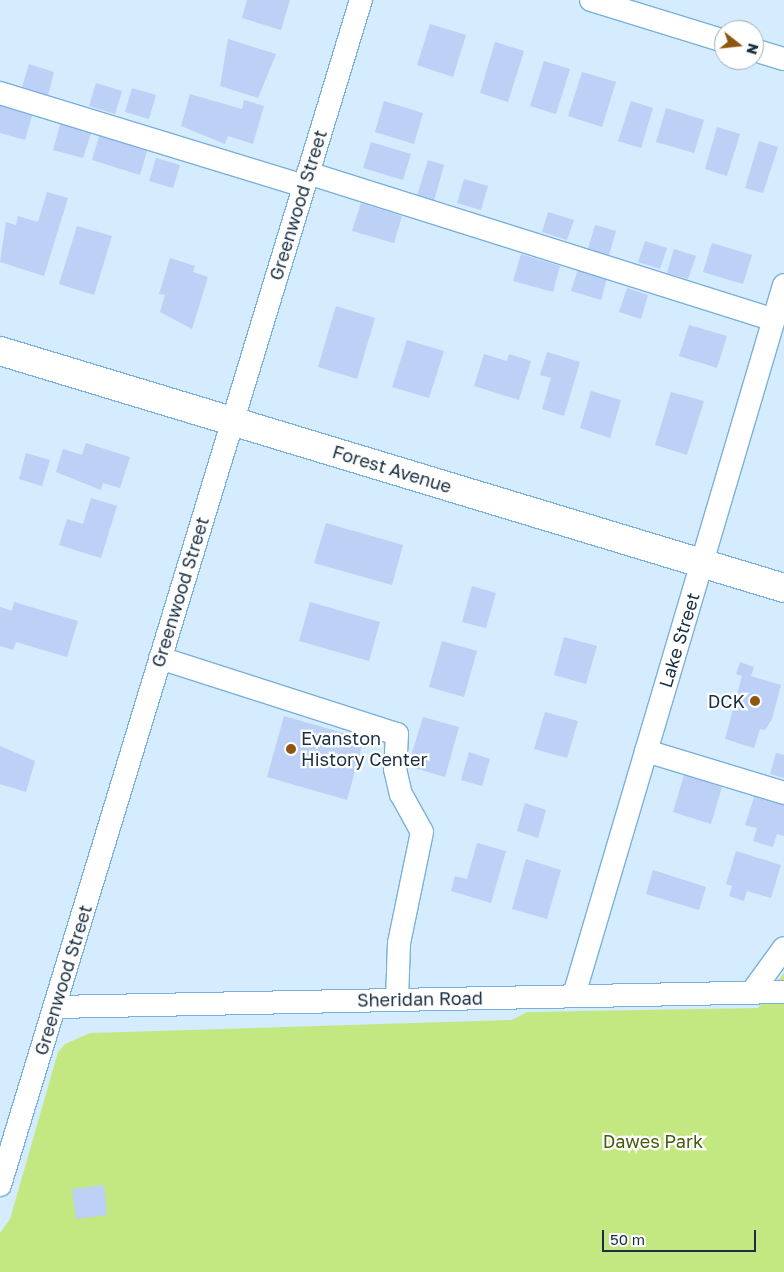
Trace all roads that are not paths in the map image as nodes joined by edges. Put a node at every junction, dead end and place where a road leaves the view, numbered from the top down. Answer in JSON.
{"nodes":[{"id":1,"x":361,"y":0,"type":"edge"},
{"id":2,"x":591,"y":0,"type":"edge"},
{"id":3,"x":714,"y":38,"type":"edge"},
{"id":4,"x":764,"y":53,"type":"edge"},
{"id":5,"x":784,"y":60,"type":"edge"},
{"id":6,"x":0,"y":93,"type":"edge"},
{"id":7,"x":306,"y":180,"type":"junction"},
{"id":8,"x":784,"y":285,"type":"edge"},
{"id":9,"x":773,"y":320,"type":"junction"},
{"id":10,"x":0,"y":351,"type":"edge"},
{"id":11,"x":232,"y":420,"type":"junction"},
{"id":12,"x":702,"y":564,"type":"junction"},
{"id":13,"x":784,"y":588,"type":"edge"},
{"id":14,"x":160,"y":658,"type":"junction"},
{"id":15,"x":646,"y":751,"type":"junction"},
{"id":16,"x":784,"y":793,"type":"edge"},
{"id":17,"x":784,"y":948,"type":"edge"},
{"id":18,"x":752,"y":992,"type":"junction"},
{"id":19,"x":784,"y":992,"type":"edge"},
{"id":20,"x":574,"y":995,"type":"junction"},
{"id":21,"x":397,"y":999,"type":"junction"},
{"id":22,"x":55,"y":1007,"type":"junction"},
{"id":23,"x":0,"y":1185,"type":"edge"}],
"edges":[{"from":1,"to":7,"type":"street","name":"Greenwood Street"},
{"from":2,"to":3,"type":"street"},
{"from":4,"to":5,"type":"street"},
{"from":6,"to":7,"type":"street"},
{"from":7,"to":9,"type":"street"},
{"from":7,"to":11,"type":"street","name":"Greenwood Street"},
{"from":8,"to":9,"type":"street","name":"Lake Street"},
{"from":9,"to":12,"type":"street","name":"Lake Street"},
{"from":10,"to":11,"type":"main road","name":"Forest Avenue"},
{"from":11,"to":12,"type":"main road","name":"Forest Avenue"},
{"from":11,"to":14,"type":"street","name":"Greenwood Street"},
{"from":12,"to":13,"type":"main road","name":"Forest Avenue"},
{"from":12,"to":15,"type":"street","name":"Lake Street"},
{"from":14,"to":21,"type":"street"},
{"from":14,"to":22,"type":"street","name":"Greenwood Street"},
{"from":15,"to":16,"type":"street"},
{"from":15,"to":20,"type":"street","name":"Lake Street"},
{"from":17,"to":18,"type":"street"},
{"from":18,"to":19,"type":"street","name":"Sheridan Road"},
{"from":18,"to":20,"type":"street","name":"Sheridan Road"},
{"from":20,"to":21,"type":"street","name":"Sheridan Road"},
{"from":21,"to":22,"type":"street","name":"Sheridan Road"},
{"from":22,"to":23,"type":"street","name":"Greenwood Street"}]}
